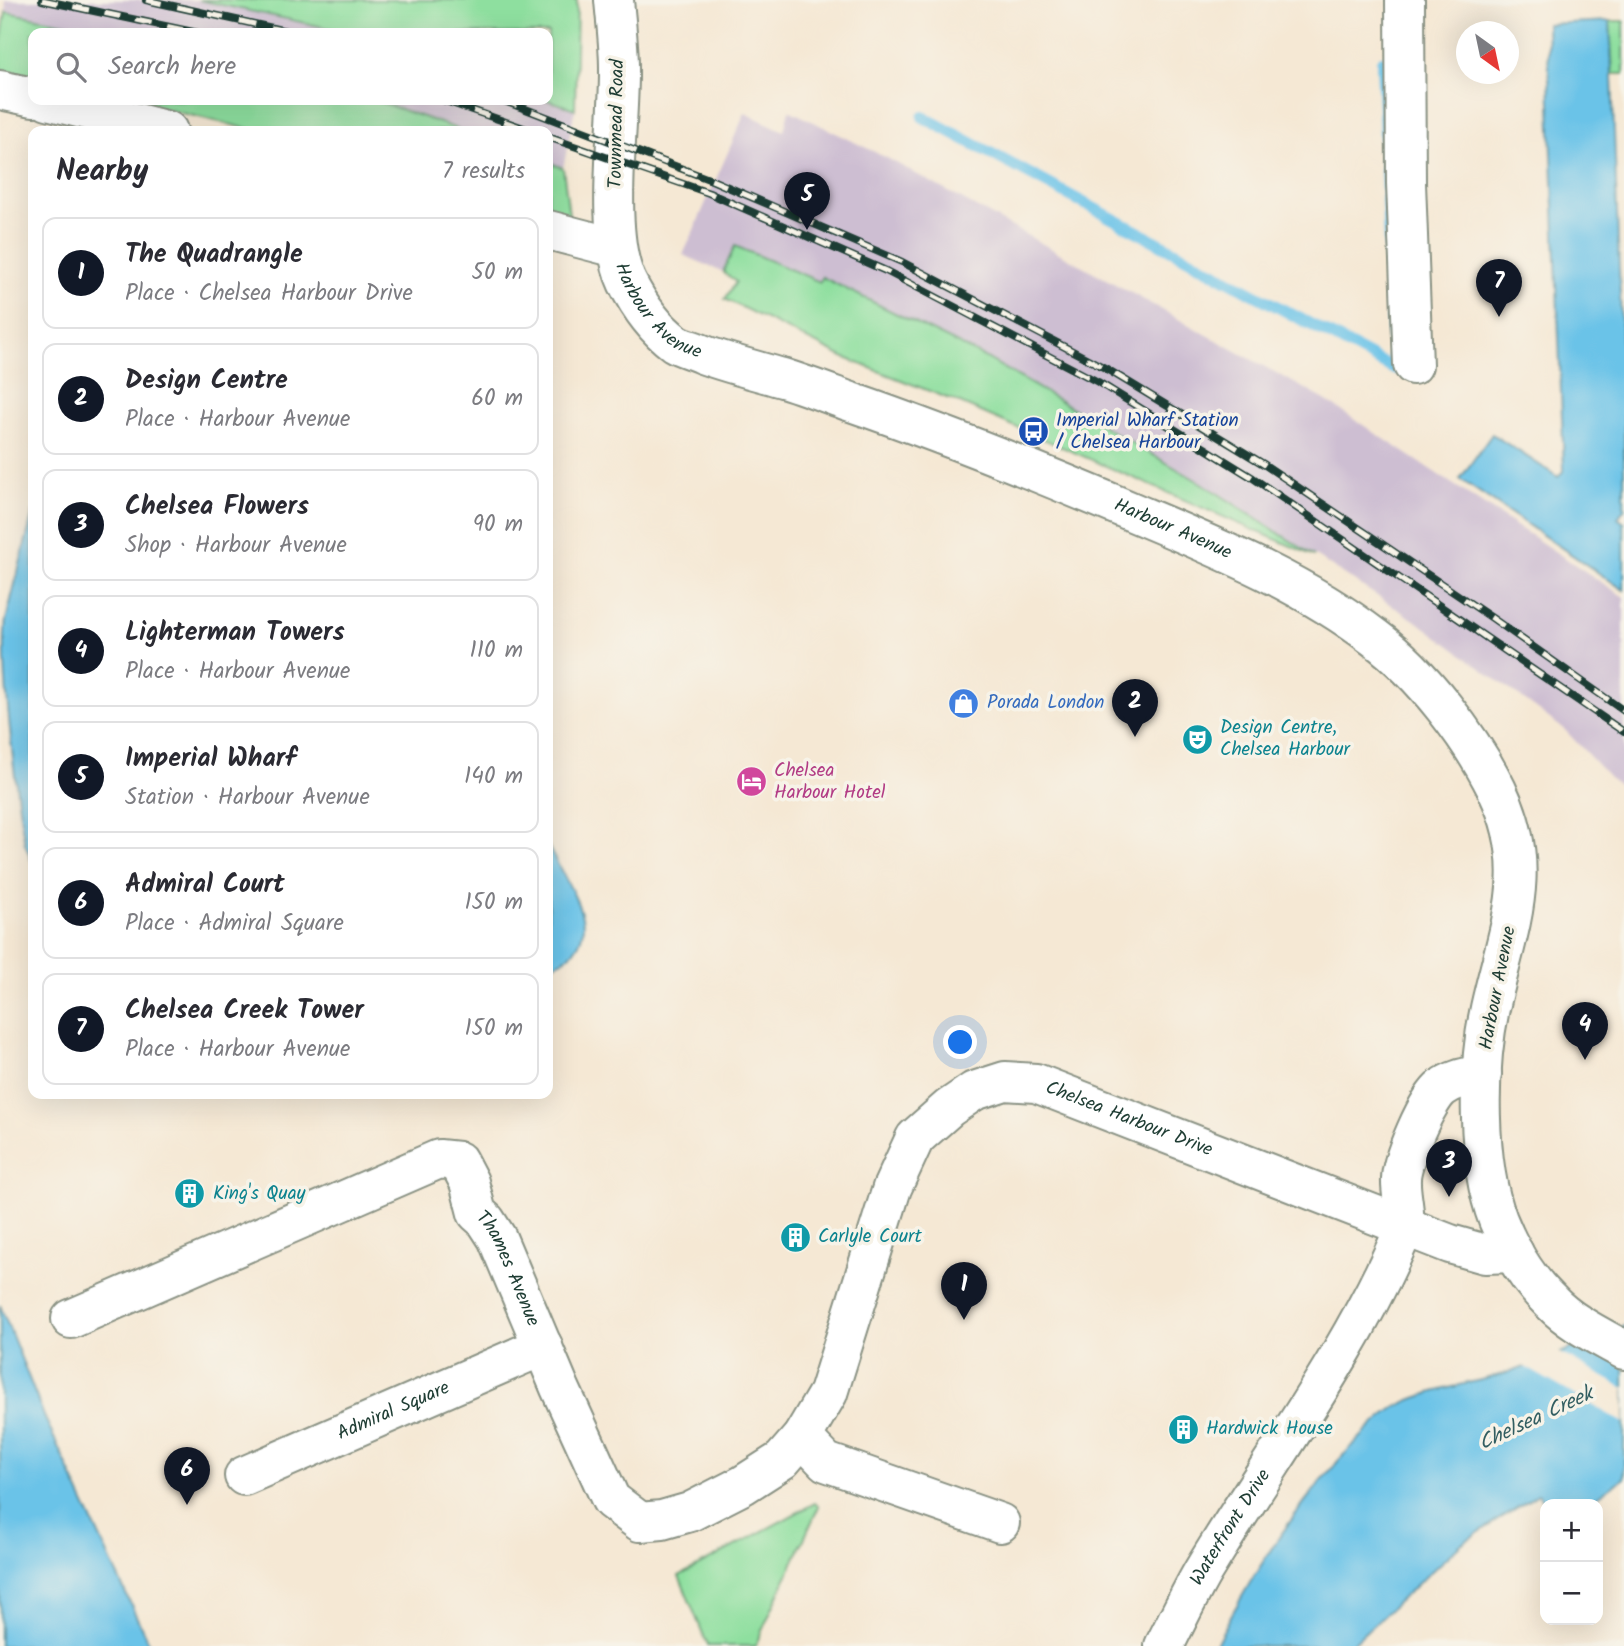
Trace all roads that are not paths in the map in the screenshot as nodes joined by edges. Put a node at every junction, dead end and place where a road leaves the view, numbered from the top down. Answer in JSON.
{"nodes":[{"id":1,"x":614,"y":0,"type":"edge"},
{"id":2,"x":1405,"y":0,"type":"edge"},
{"id":3,"x":0,"y":90,"type":"edge"},
{"id":4,"x":28,"y":96,"type":"edge"},
{"id":5,"x":67,"y":105,"type":"edge"},
{"id":6,"x":149,"y":126,"type":"edge"},
{"id":7,"x":553,"y":231,"type":"edge"},
{"id":8,"x":617,"y":248,"type":"junction"},
{"id":9,"x":1412,"y":365,"type":"dead end"},
{"id":10,"x":1482,"y":1074,"type":"junction"},
{"id":11,"x":1406,"y":1226,"type":"junction"},
{"id":12,"x":1514,"y":1253,"type":"junction"},
{"id":13,"x":71,"y":1319,"type":"dead end"},
{"id":14,"x":543,"y":1346,"type":"junction"},
{"id":15,"x":1624,"y":1350,"type":"edge"},
{"id":16,"x":803,"y":1437,"type":"junction"},
{"id":17,"x":244,"y":1476,"type":"dead end"},
{"id":18,"x":640,"y":1522,"type":"joint"},
{"id":19,"x":1000,"y":1523,"type":"dead end"},
{"id":20,"x":1164,"y":1646,"type":"edge"}],
"edges":[{"from":1,"to":8,"type":"street","name":"Townmead Road"},
{"from":2,"to":9,"type":"street"},
{"from":3,"to":4,"type":"street"},
{"from":5,"to":6,"type":"street"},
{"from":7,"to":8,"type":"street","name":"Harbour Avenue"},
{"from":8,"to":10,"type":"street","name":"Harbour Avenue"},
{"from":10,"to":11,"type":"street","name":"Harbour Avenue"},
{"from":10,"to":12,"type":"street","name":"Harbour Avenue"},
{"from":11,"to":12,"type":"street","name":"Chelsea Harbour Drive"},
{"from":11,"to":16,"type":"street","name":"Chelsea Harbour Drive"},
{"from":11,"to":20,"type":"street","name":"Waterfront Drive"},
{"from":12,"to":15,"type":"street"},
{"from":13,"to":14,"type":"street","name":"Thames Avenue"},
{"from":14,"to":17,"type":"street","name":"Admiral Square"},
{"from":14,"to":18,"type":"street","name":"Thames Avenue"},
{"from":16,"to":18,"type":"street","name":"Chelsea Harbour Drive"},
{"from":16,"to":19,"type":"street"}]}
